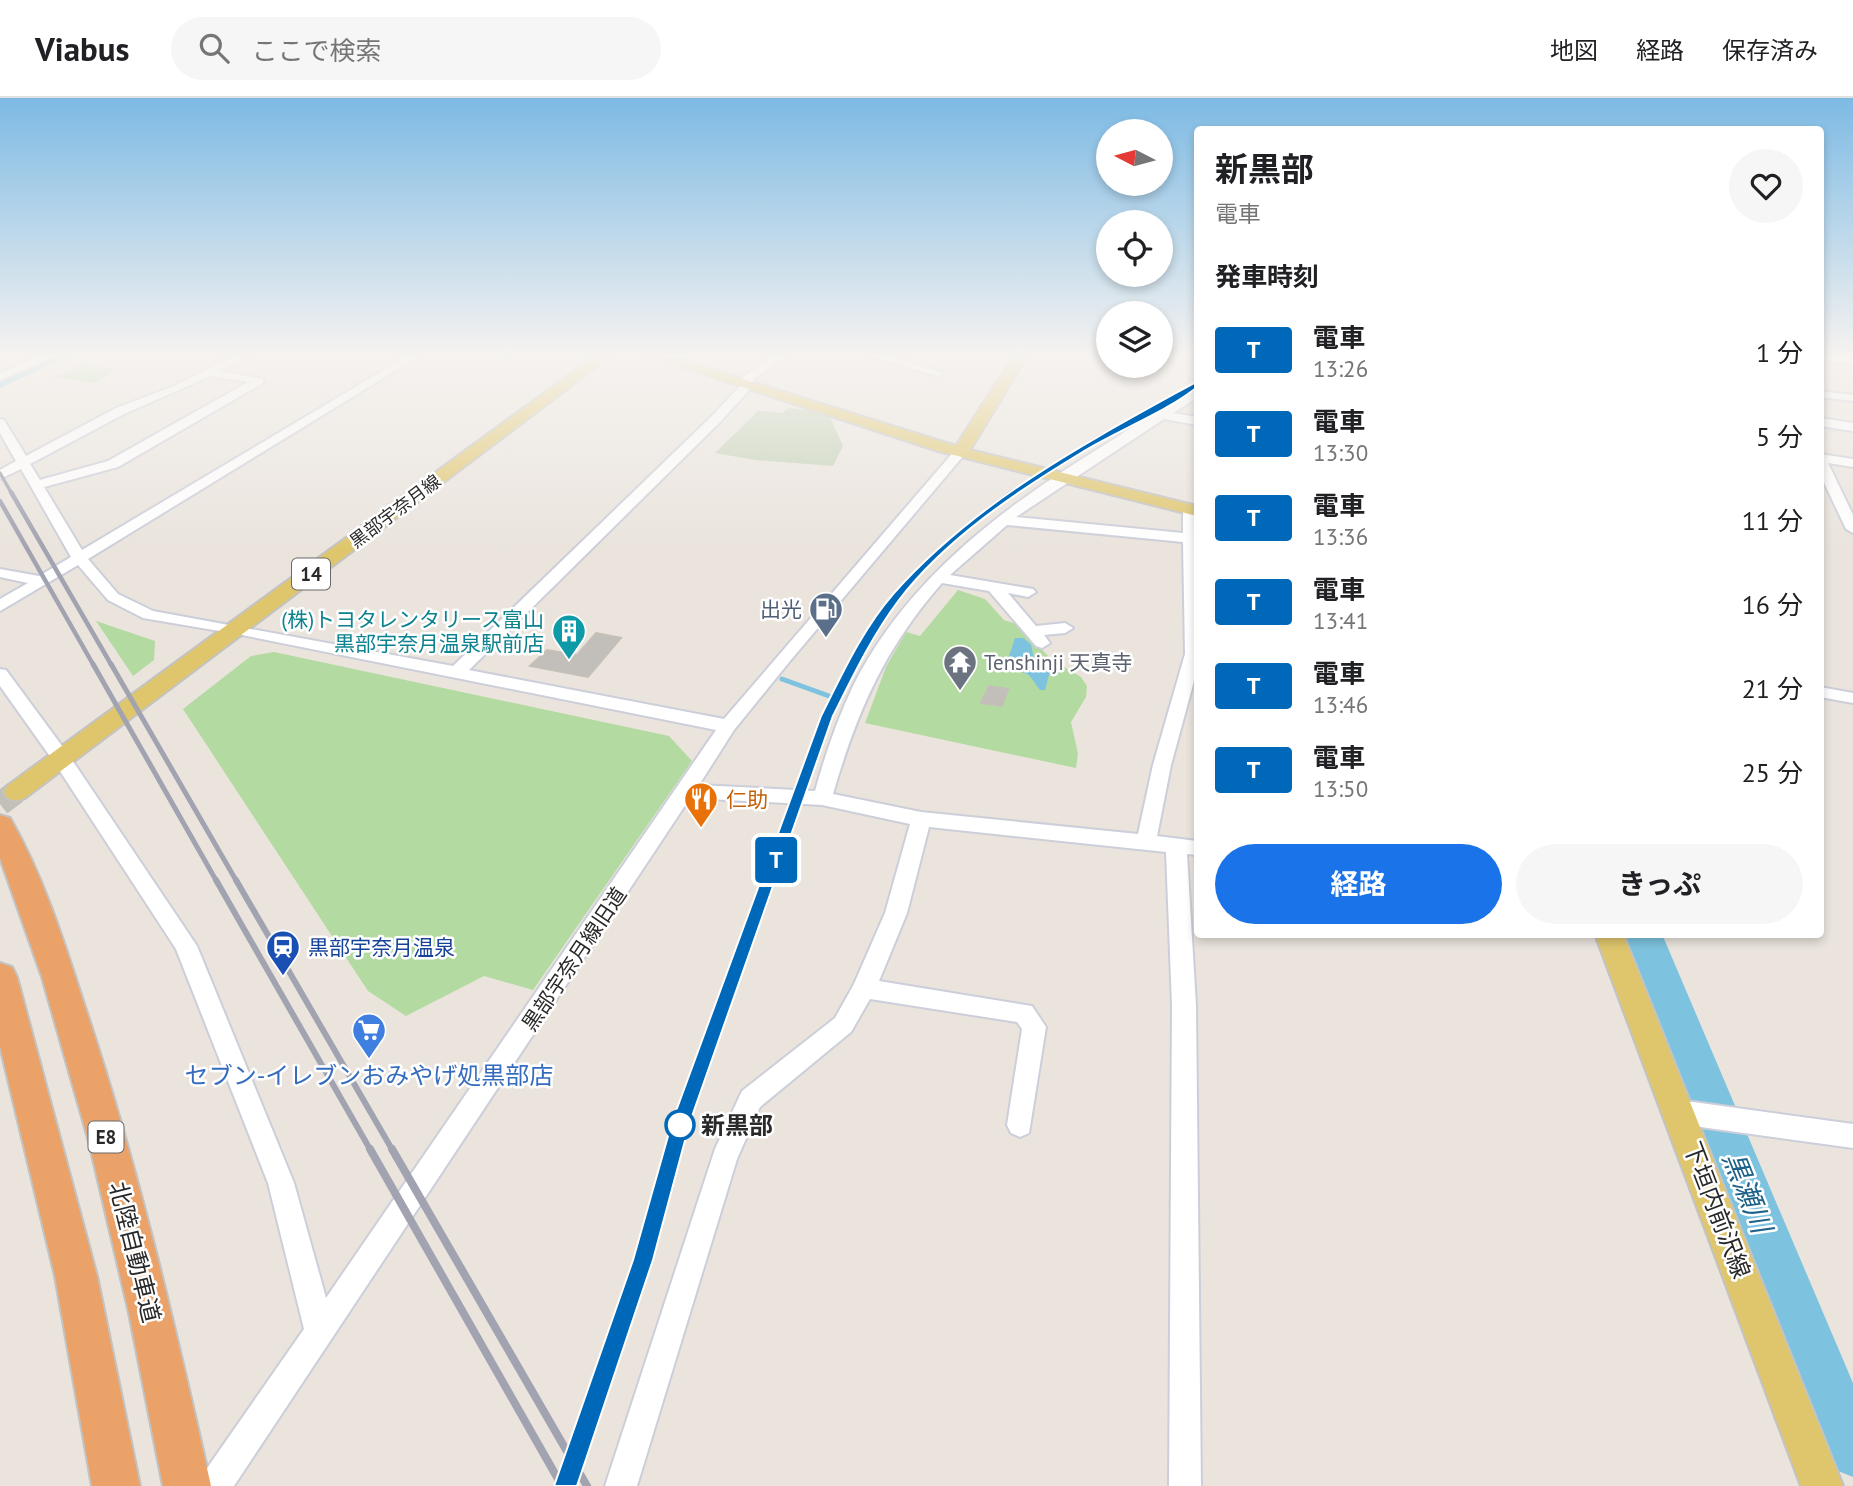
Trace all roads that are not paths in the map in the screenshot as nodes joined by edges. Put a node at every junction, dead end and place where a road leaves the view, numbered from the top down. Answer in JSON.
{"nodes":[{"id":1,"x":104,"y":420,"type":"edge"},
{"id":2,"x":191,"y":420,"type":"edge"},
{"id":3,"x":308,"y":420,"type":"edge"},
{"id":4,"x":518,"y":420,"type":"edge"},
{"id":5,"x":713,"y":420,"type":"edge"},
{"id":6,"x":858,"y":420,"type":"edge"},
{"id":7,"x":980,"y":420,"type":"edge"},
{"id":8,"x":1154,"y":420,"type":"edge"},
{"id":9,"x":0,"y":423,"type":"edge"},
{"id":10,"x":1824,"y":423,"type":"edge"},
{"id":11,"x":1853,"y":427,"type":"edge"},
{"id":12,"x":960,"y":452,"type":"junction"},
{"id":13,"x":1824,"y":459,"type":"edge"},
{"id":14,"x":24,"y":463,"type":"junction"},
{"id":15,"x":1853,"y":463,"type":"edge"},
{"id":16,"x":1824,"y":465,"type":"edge"},
{"id":17,"x":0,"y":475,"type":"edge"},
{"id":18,"x":1062,"y":478,"type":"junction"},
{"id":19,"x":37,"y":485,"type":"junction"},
{"id":20,"x":1824,"y":497,"type":"edge"},
{"id":21,"x":1846,"y":500,"type":"edge"},
{"id":22,"x":1194,"y":511,"type":"edge"},
{"id":23,"x":1001,"y":520,"type":"junction"},
{"id":24,"x":1853,"y":529,"type":"edge"},
{"id":25,"x":1189,"y":538,"type":"junction"},
{"id":26,"x":79,"y":558,"type":"junction"},
{"id":27,"x":0,"y":573,"type":"edge"},
{"id":28,"x":938,"y":578,"type":"junction"},
{"id":29,"x":41,"y":581,"type":"junction"},
{"id":30,"x":995,"y":588,"type":"junction"},
{"id":31,"x":1028,"y":592,"type":"dead end"},
{"id":32,"x":0,"y":606,"type":"edge"},
{"id":33,"x":1065,"y":628,"type":"dead end"},
{"id":34,"x":236,"y":629,"type":"junction"},
{"id":35,"x":457,"y":672,"type":"junction"},
{"id":36,"x":0,"y":674,"type":"edge"},
{"id":37,"x":1824,"y":693,"type":"edge"},
{"id":38,"x":1853,"y":698,"type":"edge"},
{"id":39,"x":729,"y":726,"type":"junction"},
{"id":40,"x":61,"y":758,"type":"junction"},
{"id":41,"x":685,"y":791,"type":"junction"},
{"id":42,"x":16,"y":792,"type":"tunnel mouth"},
{"id":43,"x":822,"y":798,"type":"junction"},
{"id":44,"x":921,"y":819,"type":"junction"},
{"id":45,"x":0,"y":825,"type":"edge"},
{"id":46,"x":1146,"y":842,"type":"junction"},
{"id":47,"x":1186,"y":846,"type":"edge"},
{"id":48,"x":1611,"y":938,"type":"edge"},
{"id":49,"x":0,"y":977,"type":"edge"},
{"id":50,"x":864,"y":988,"type":"junction"},
{"id":51,"x":1688,"y":1113,"type":"junction"},
{"id":52,"x":1020,"y":1125,"type":"dead end"},
{"id":53,"x":1853,"y":1136,"type":"edge"},
{"id":54,"x":320,"y":1332,"type":"junction"},
{"id":55,"x":194,"y":1476,"type":"edge"},
{"id":56,"x":116,"y":1486,"type":"edge"},
{"id":57,"x":621,"y":1486,"type":"edge"},
{"id":58,"x":1185,"y":1486,"type":"edge"},
{"id":59,"x":1822,"y":1486,"type":"edge"}],
"edges":[{"from":1,"to":14,"type":"street"},
{"from":2,"to":19,"type":"street"},
{"from":3,"to":26,"type":"street"},
{"from":4,"to":34,"type":"main road","name":"黒部宇奈月線","number":"14"},
{"from":5,"to":35,"type":"street"},
{"from":6,"to":12,"type":"main road"},
{"from":7,"to":12,"type":"main road"},
{"from":8,"to":18,"type":"street"},
{"from":9,"to":14,"type":"street"},
{"from":10,"to":11,"type":"street"},
{"from":12,"to":18,"type":"main road"},
{"from":12,"to":39,"type":"street","name":"黒部宇奈月線旧道"},
{"from":13,"to":15,"type":"street"},
{"from":14,"to":17,"type":"street"},
{"from":14,"to":19,"type":"street"},
{"from":16,"to":21,"type":"street"},
{"from":18,"to":22,"type":"main road"},
{"from":18,"to":23,"type":"street"},
{"from":19,"to":26,"type":"street"},
{"from":20,"to":21,"type":"street"},
{"from":21,"to":24,"type":"street"},
{"from":22,"to":25,"type":"street"},
{"from":23,"to":25,"type":"street"},
{"from":23,"to":28,"type":"street"},
{"from":25,"to":46,"type":"street"},
{"from":26,"to":29,"type":"street"},
{"from":26,"to":34,"type":"street"},
{"from":27,"to":29,"type":"street"},
{"from":28,"to":30,"type":"street"},
{"from":28,"to":43,"type":"street"},
{"from":29,"to":32,"type":"street"},
{"from":30,"to":31,"type":"street"},
{"from":30,"to":33,"type":"street"},
{"from":34,"to":35,"type":"street"},
{"from":34,"to":40,"type":"main road","name":"黒部宇奈月線","number":"14"},
{"from":35,"to":39,"type":"street"},
{"from":36,"to":40,"type":"street"},
{"from":37,"to":38,"type":"street"},
{"from":39,"to":41,"type":"street","name":"黒部宇奈月線旧道"},
{"from":40,"to":42,"type":"main road","name":"黒部宇奈月線","number":"14"},
{"from":40,"to":54,"type":"street"},
{"from":41,"to":43,"type":"street"},
{"from":41,"to":54,"type":"street","name":"黒部宇奈月線旧道"},
{"from":43,"to":44,"type":"street"},
{"from":44,"to":46,"type":"street"},
{"from":44,"to":50,"type":"street"},
{"from":45,"to":55,"type":"highway","name":"北陸自動車道","number":"E8"},
{"from":46,"to":47,"type":"street"},
{"from":47,"to":58,"type":"street"},
{"from":48,"to":51,"type":"main road","name":"下垣内前沢線"},
{"from":49,"to":56,"type":"highway"},
{"from":50,"to":52,"type":"street"},
{"from":50,"to":57,"type":"street"},
{"from":51,"to":53,"type":"street"},
{"from":51,"to":59,"type":"main road","name":"下垣内前沢線"},
{"from":54,"to":55,"type":"street","name":"黒部宇奈月線旧道"}]}
